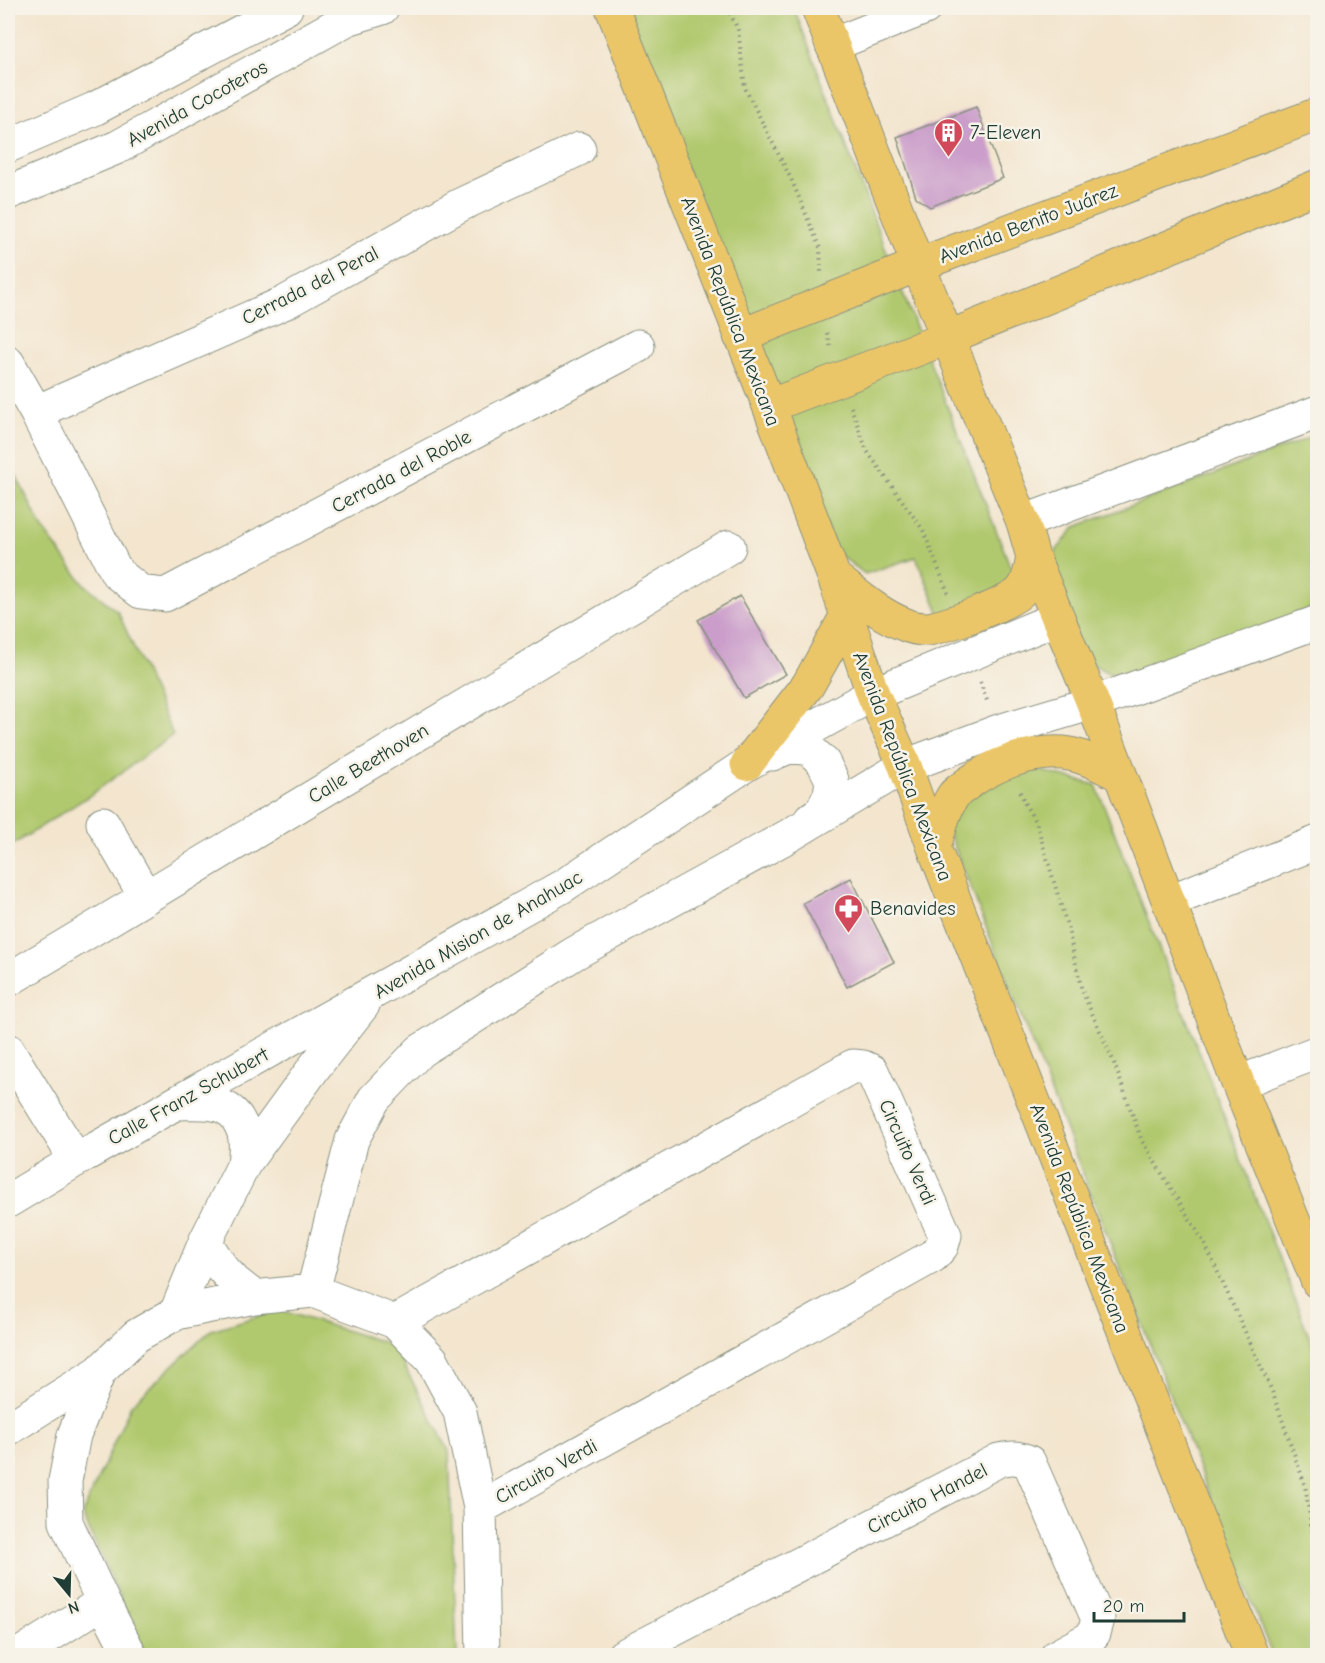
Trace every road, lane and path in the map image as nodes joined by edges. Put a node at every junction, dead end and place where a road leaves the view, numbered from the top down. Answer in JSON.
{"nodes":[{"id":1,"x":286,"y":8,"type":"edge"},
{"id":2,"x":382,"y":8,"type":"edge"},
{"id":3,"x":612,"y":8,"type":"edge"},
{"id":4,"x":727,"y":8,"type":"edge"},
{"id":5,"x":818,"y":8,"type":"edge"},
{"id":6,"x":926,"y":8,"type":"edge"},
{"id":7,"x":832,"y":45,"type":"junction"},
{"id":8,"x":1317,"y":114,"type":"edge"},
{"id":9,"x":8,"y":146,"type":"edge"},
{"id":10,"x":579,"y":149,"type":"dead end"},
{"id":11,"x":1317,"y":186,"type":"edge"},
{"id":12,"x":8,"y":193,"type":"edge"},
{"id":13,"x":918,"y":265,"type":"junction"},
{"id":14,"x":821,"y":304,"type":"junction"},
{"id":15,"x":740,"y":336,"type":"junction"},
{"id":16,"x":947,"y":338,"type":"junction"},
{"id":17,"x":638,"y":346,"type":"dead end"},
{"id":18,"x":8,"y":363,"type":"edge"},
{"id":19,"x":842,"y":378,"type":"junction"},
{"id":20,"x":769,"y":406,"type":"junction"},
{"id":21,"x":36,"y":412,"type":"junction"},
{"id":22,"x":1317,"y":412,"type":"edge"},
{"id":23,"x":1023,"y":522,"type":"junction"},
{"id":24,"x":729,"y":547,"type":"dead end"},
{"id":25,"x":1033,"y":557,"type":"junction"},
{"id":26,"x":834,"y":577,"type":"junction"},
{"id":27,"x":846,"y":617,"type":"junction"},
{"id":28,"x":1058,"y":618,"type":"junction"},
{"id":29,"x":958,"y":621,"type":"junction"},
{"id":30,"x":1317,"y":622,"type":"edge"},
{"id":31,"x":969,"y":655,"type":"junction"},
{"id":32,"x":873,"y":694,"type":"junction"},
{"id":33,"x":1093,"y":703,"type":"junction"},
{"id":34,"x":1004,"y":746,"type":"junction"},
{"id":35,"x":747,"y":764,"type":"junction"},
{"id":36,"x":905,"y":766,"type":"junction"},
{"id":37,"x":1120,"y":775,"type":"junction"},
{"id":38,"x":103,"y":823,"type":"dead end"},
{"id":39,"x":790,"y":835,"type":"junction"},
{"id":40,"x":1317,"y":842,"type":"edge"},
{"id":41,"x":934,"y":848,"type":"junction"},
{"id":42,"x":145,"y":896,"type":"junction"},
{"id":43,"x":1170,"y":902,"type":"junction"},
{"id":44,"x":8,"y":980,"type":"edge"},
{"id":45,"x":371,"y":994,"type":"junction"},
{"id":46,"x":8,"y":1050,"type":"edge"},
{"id":47,"x":1317,"y":1052,"type":"edge"},
{"id":48,"x":1238,"y":1083,"type":"junction"},
{"id":49,"x":176,"y":1103,"type":"junction"},
{"id":50,"x":76,"y":1160,"type":"junction"},
{"id":51,"x":244,"y":1164,"type":"junction"},
{"id":52,"x":8,"y":1202,"type":"edge"},
{"id":53,"x":205,"y":1242,"type":"junction"},
{"id":54,"x":1316,"y":1273,"type":"edge"},
{"id":55,"x":313,"y":1291,"type":"junction"},
{"id":56,"x":254,"y":1297,"type":"junction"},
{"id":57,"x":176,"y":1313,"type":"junction"},
{"id":58,"x":395,"y":1322,"type":"junction"},
{"id":59,"x":99,"y":1372,"type":"junction"},
{"id":60,"x":8,"y":1429,"type":"edge"},
{"id":61,"x":480,"y":1508,"type":"junction"},
{"id":62,"x":1317,"y":1569,"type":"edge"},
{"id":63,"x":103,"y":1602,"type":"junction"},
{"id":64,"x":17,"y":1656,"type":"edge"},
{"id":65,"x":131,"y":1656,"type":"edge"},
{"id":66,"x":483,"y":1656,"type":"edge"},
{"id":67,"x":623,"y":1656,"type":"edge"},
{"id":68,"x":1057,"y":1656,"type":"edge"},
{"id":69,"x":1252,"y":1656,"type":"edge"}],
"edges":[{"from":1,"to":9,"type":"street"},
{"from":2,"to":12,"type":"street","name":"Avenida Cocoteros"},
{"from":3,"to":15,"type":"main road","name":"Avenida República Mexicana"},
{"from":4,"to":14,"type":"path"},
{"from":5,"to":7,"type":"main road"},
{"from":6,"to":7,"type":"street"},
{"from":7,"to":13,"type":"main road"},
{"from":8,"to":13,"type":"main road","name":"Avenida Benito Juárez"},
{"from":10,"to":21,"type":"street","name":"Cerrada del Peral"},
{"from":11,"to":16,"type":"main road"},
{"from":13,"to":14,"type":"main road","name":"Avenida Benito Juárez"},
{"from":13,"to":16,"type":"main road"},
{"from":14,"to":15,"type":"main road","name":"Avenida Benito Juárez"},
{"from":14,"to":19,"type":"path"},
{"from":15,"to":20,"type":"main road","name":"Avenida República Mexicana"},
{"from":16,"to":19,"type":"main road"},
{"from":16,"to":23,"type":"main road"},
{"from":17,"to":21,"type":"street","name":"Cerrada del Roble"},
{"from":18,"to":21,"type":"street"},
{"from":19,"to":20,"type":"main road"},
{"from":19,"to":29,"type":"path"},
{"from":20,"to":26,"type":"main road","name":"Avenida República Mexicana"},
{"from":22,"to":23,"type":"street"},
{"from":23,"to":25,"type":"main road"},
{"from":24,"to":42,"type":"street","name":"Calle Beethoven"},
{"from":25,"to":28,"type":"main road"},
{"from":25,"to":29,"type":"main road"},
{"from":26,"to":27,"type":"main road","name":"Avenida República Mexicana"},
{"from":26,"to":29,"type":"main road"},
{"from":27,"to":32,"type":"main road","name":"Avenida República Mexicana"},
{"from":27,"to":35,"type":"main road"},
{"from":28,"to":31,"type":"street","name":"Avenida Mision de Anahuac"},
{"from":28,"to":33,"type":"main road"},
{"from":30,"to":33,"type":"street","name":"Avenida Mision de Anahuac"},
{"from":31,"to":32,"type":"street","name":"Avenida Mision de Anahuac"},
{"from":31,"to":34,"type":"path"},
{"from":32,"to":35,"type":"street","name":"Avenida Mision de Anahuac"},
{"from":32,"to":36,"type":"main road","name":"Avenida República Mexicana"},
{"from":33,"to":34,"type":"street","name":"Avenida Mision de Anahuac"},
{"from":33,"to":37,"type":"main road"},
{"from":34,"to":36,"type":"street","name":"Avenida Mision de Anahuac"},
{"from":34,"to":37,"type":"main road"},
{"from":34,"to":41,"type":"main road"},
{"from":34,"to":62,"type":"path"},
{"from":35,"to":39,"type":"street","name":"Avenida Mision de Anahuac"},
{"from":35,"to":45,"type":"street","name":"Avenida Mision de Anahuac"},
{"from":36,"to":39,"type":"street","name":"Avenida Mision de Anahuac"},
{"from":36,"to":41,"type":"main road","name":"Avenida República Mexicana"},
{"from":37,"to":43,"type":"main road"},
{"from":38,"to":42,"type":"street"},
{"from":39,"to":55,"type":"street","name":"Avenida Mision de Anahuac"},
{"from":40,"to":43,"type":"street"},
{"from":41,"to":69,"type":"main road","name":"Avenida República Mexicana"},
{"from":42,"to":44,"type":"street","name":"Calle Beethoven"},
{"from":43,"to":48,"type":"main road"},
{"from":45,"to":49,"type":"street","name":"Calle Franz Schubert"},
{"from":45,"to":51,"type":"street","name":"Avenida Mision de Anahuac"},
{"from":46,"to":50,"type":"street"},
{"from":47,"to":48,"type":"street"},
{"from":48,"to":54,"type":"main road"},
{"from":49,"to":50,"type":"street","name":"Calle Franz Schubert"},
{"from":49,"to":51,"type":"street"},
{"from":50,"to":52,"type":"street","name":"Calle Franz Schubert"},
{"from":51,"to":53,"type":"street","name":"Avenida Mision de Anahuac"},
{"from":53,"to":56,"type":"street"},
{"from":53,"to":57,"type":"street","name":"Avenida Mision de Anahuac"},
{"from":55,"to":56,"type":"street"},
{"from":55,"to":58,"type":"street"},
{"from":56,"to":57,"type":"street"},
{"from":57,"to":59,"type":"street"},
{"from":58,"to":61,"type":"street"},
{"from":58,"to":61,"type":"street","name":"Circuito Verdi"},
{"from":59,"to":60,"type":"street"},
{"from":59,"to":63,"type":"street"},
{"from":61,"to":66,"type":"street"},
{"from":63,"to":64,"type":"street"},
{"from":63,"to":65,"type":"street"},
{"from":67,"to":68,"type":"street","name":"Circuito Handel"}]}
